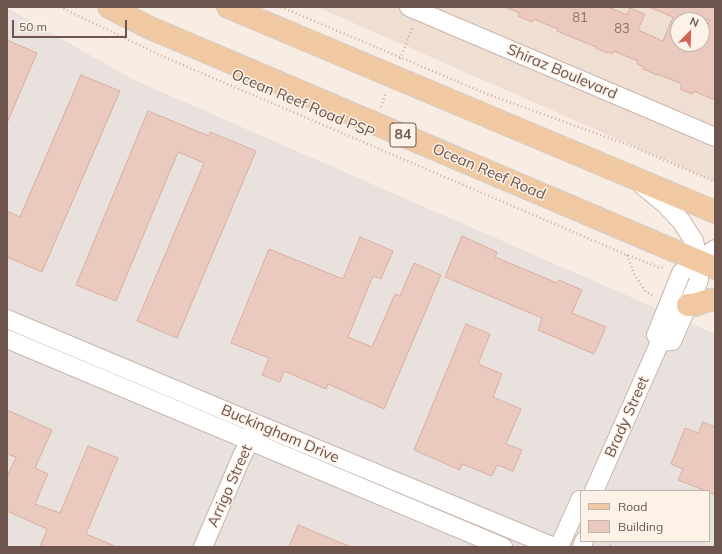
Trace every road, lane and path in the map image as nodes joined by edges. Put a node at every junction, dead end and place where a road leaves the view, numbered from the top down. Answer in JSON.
{"nodes":[{"id":1,"x":60,"y":7,"type":"edge"},
{"id":2,"x":110,"y":7,"type":"edge"},
{"id":3,"x":228,"y":7,"type":"edge"},
{"id":4,"x":281,"y":7,"type":"edge"},
{"id":5,"x":409,"y":7,"type":"edge"},
{"id":6,"x":715,"y":137,"type":"edge"},
{"id":7,"x":633,"y":178,"type":"junction"},
{"id":8,"x":715,"y":182,"type":"edge"},
{"id":9,"x":715,"y":212,"type":"edge"},
{"id":10,"x":627,"y":255,"type":"dead end"},
{"id":11,"x":710,"y":259,"type":"edge"},
{"id":12,"x":715,"y":300,"type":"edge"},
{"id":13,"x":688,"y":305,"type":"junction"},
{"id":14,"x":7,"y":319,"type":"edge"},
{"id":15,"x":7,"y":339,"type":"edge"},
{"id":16,"x":660,"y":342,"type":"junction"},
{"id":17,"x":257,"y":424,"type":"junction"},
{"id":18,"x":250,"y":441,"type":"junction"},
{"id":19,"x":594,"y":490,"type":"edge"},
{"id":20,"x":580,"y":500,"type":"edge"},
{"id":21,"x":203,"y":547,"type":"edge"},
{"id":22,"x":503,"y":547,"type":"edge"},
{"id":23,"x":554,"y":547,"type":"edge"},
{"id":24,"x":559,"y":547,"type":"edge"}],
"edges":[{"from":1,"to":10,"type":"path","name":"Ocean Reef Road PSP"},
{"from":2,"to":11,"type":"main road","name":"Ocean Reef Road","number":"84"},
{"from":3,"to":7,"type":"main road"},
{"from":4,"to":8,"type":"path"},
{"from":5,"to":6,"type":"street","name":"Shiraz Boulevard"},
{"from":7,"to":9,"type":"main road"},
{"from":7,"to":11,"type":"street"},
{"from":11,"to":13,"type":"street"},
{"from":11,"to":16,"type":"street","name":"Brady Street"},
{"from":12,"to":13,"type":"main road"},
{"from":13,"to":16,"type":"street"},
{"from":14,"to":17,"type":"street","name":"Buckingham Drive"},
{"from":15,"to":18,"type":"street","name":"Buckingham Drive"},
{"from":16,"to":19,"type":"street","name":"Brady Street"},
{"from":17,"to":18,"type":"street","name":"Arrigo Street"},
{"from":17,"to":23,"type":"street","name":"Buckingham Drive"},
{"from":18,"to":21,"type":"street","name":"Arrigo Street"},
{"from":18,"to":22,"type":"street","name":"Buckingham Drive"},
{"from":20,"to":24,"type":"street"}]}
